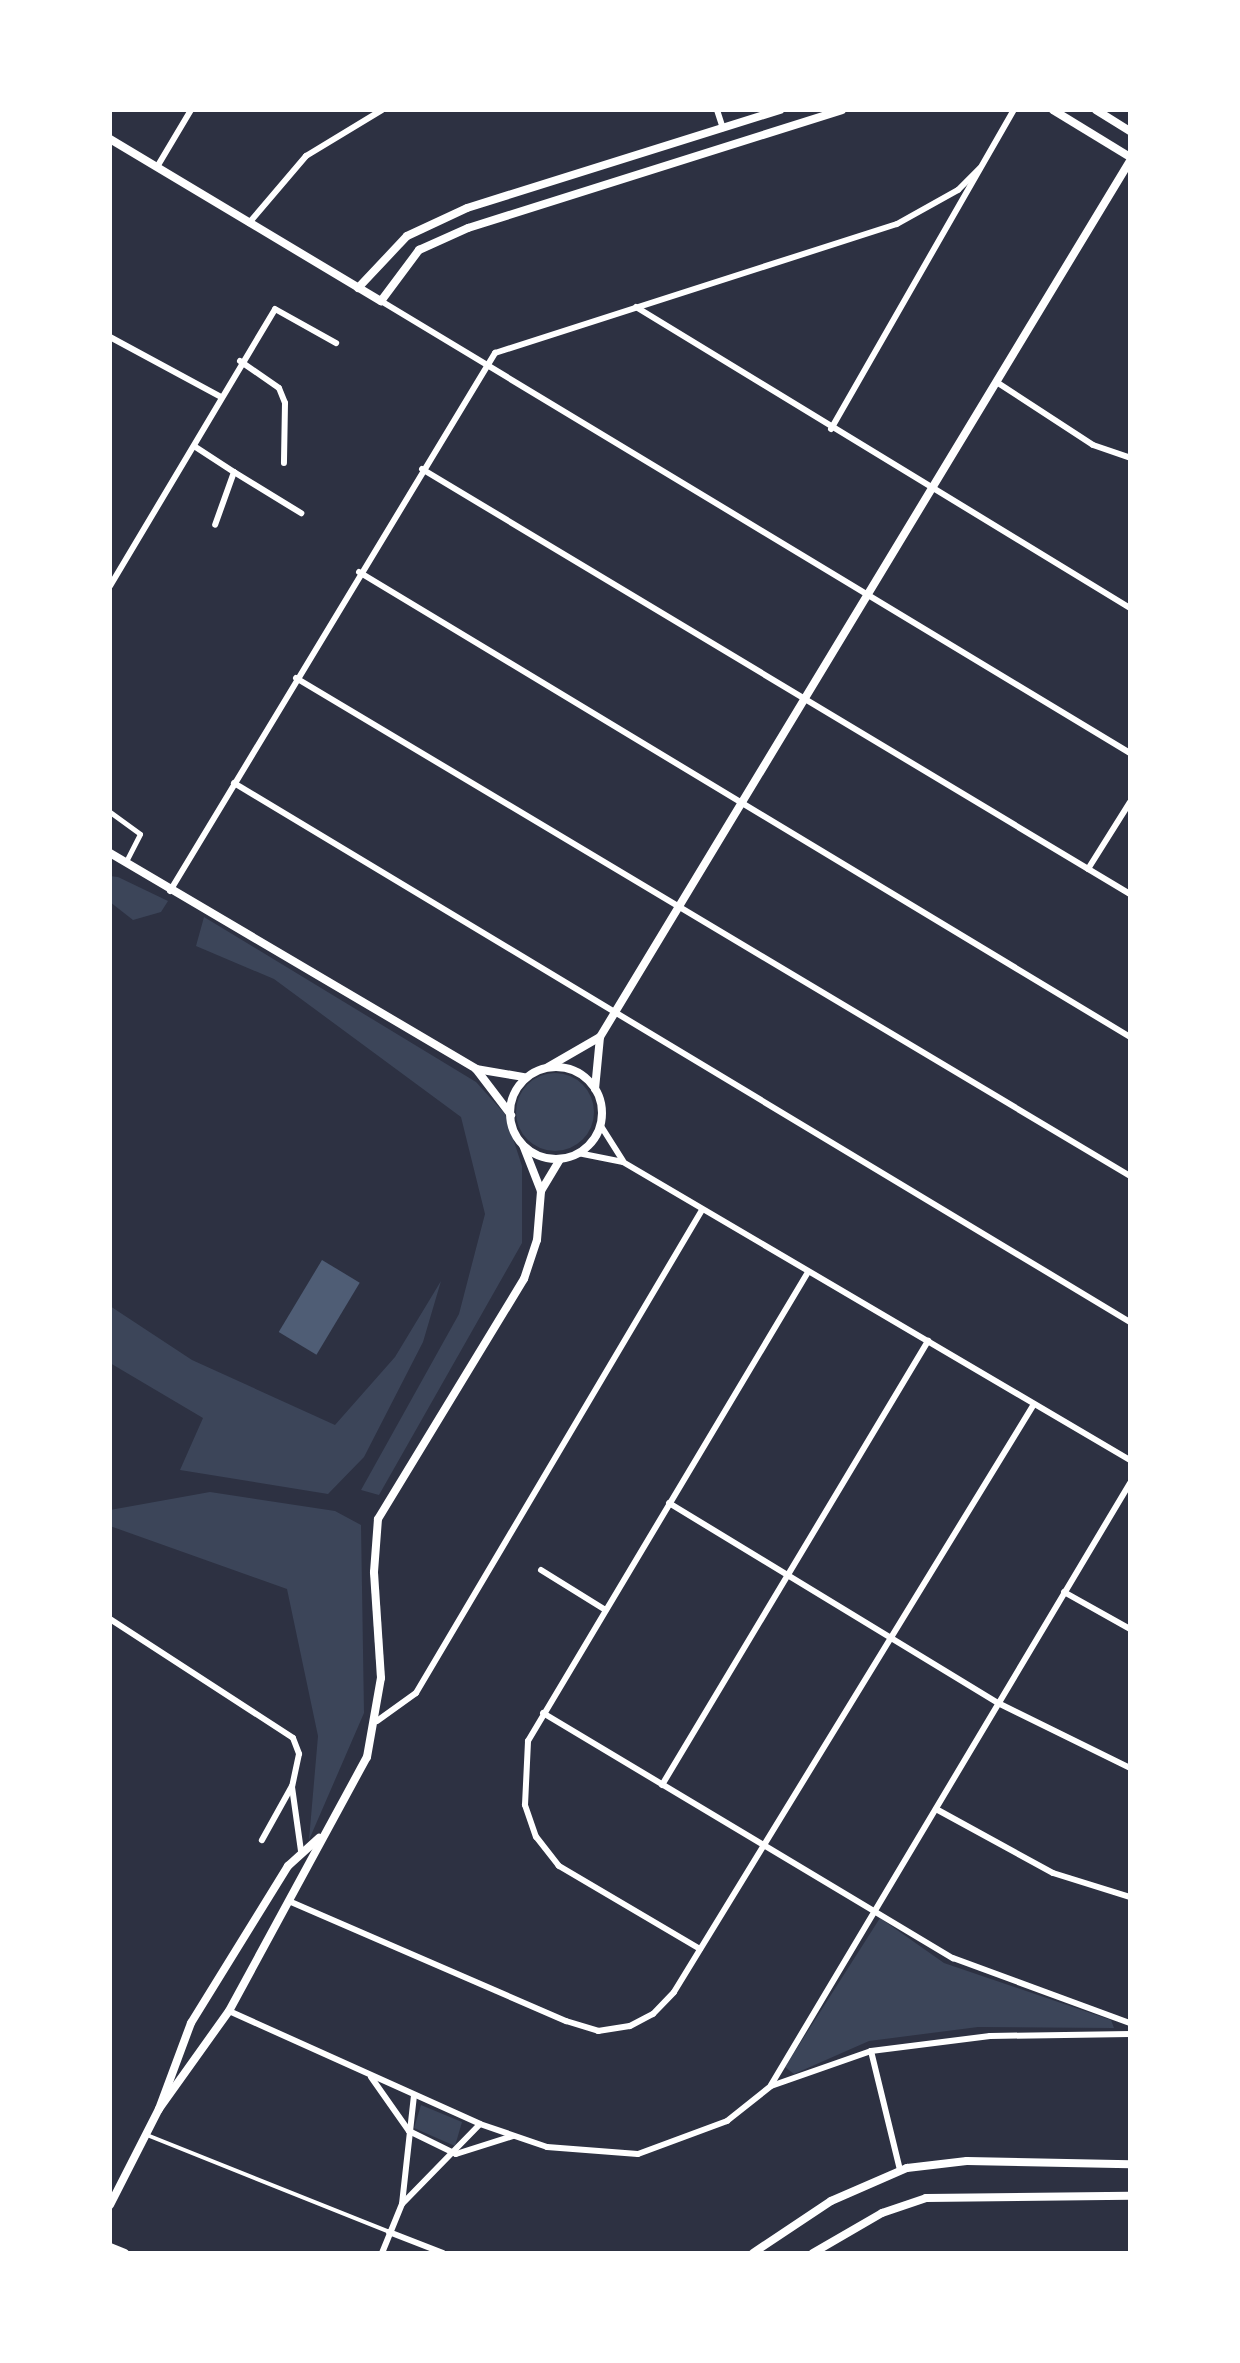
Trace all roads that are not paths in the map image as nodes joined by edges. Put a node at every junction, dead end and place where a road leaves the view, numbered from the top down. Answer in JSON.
{"nodes":[{"id":1,"x":191,"y":110,"type":"edge"},
{"id":2,"x":382,"y":110,"type":"edge"},
{"id":3,"x":717,"y":110,"type":"edge"},
{"id":4,"x":780,"y":110,"type":"edge"},
{"id":5,"x":842,"y":110,"type":"edge"},
{"id":6,"x":1014,"y":110,"type":"edge"},
{"id":7,"x":1053,"y":110,"type":"edge"},
{"id":8,"x":1096,"y":110,"type":"edge"},
{"id":9,"x":722,"y":128,"type":"junction"},
{"id":10,"x":1130,"y":131,"type":"edge"},
{"id":11,"x":110,"y":139,"type":"edge"},
{"id":12,"x":1130,"y":159,"type":"edge"},
{"id":13,"x":157,"y":167,"type":"junction"},
{"id":14,"x":980,"y":168,"type":"junction"},
{"id":15,"x":250,"y":224,"type":"junction"},
{"id":16,"x":358,"y":288,"type":"junction"},
{"id":17,"x":380,"y":301,"type":"junction"},
{"id":18,"x":635,"y":306,"type":"junction"},
{"id":19,"x":110,"y":337,"type":"edge"},
{"id":20,"x":336,"y":343,"type":"dead end"},
{"id":21,"x":240,"y":361,"type":"junction"},
{"id":22,"x":486,"y":364,"type":"junction"},
{"id":23,"x":998,"y":383,"type":"junction"},
{"id":24,"x":221,"y":397,"type":"junction"},
{"id":25,"x":831,"y":429,"type":"junction"},
{"id":26,"x":194,"y":446,"type":"junction"},
{"id":27,"x":1130,"y":458,"type":"edge"},
{"id":28,"x":284,"y":463,"type":"dead end"},
{"id":29,"x":422,"y":469,"type":"junction"},
{"id":30,"x":234,"y":472,"type":"junction"},
{"id":31,"x":933,"y":488,"type":"junction"},
{"id":32,"x":302,"y":513,"type":"dead end"},
{"id":33,"x":215,"y":525,"type":"dead end"},
{"id":34,"x":359,"y":572,"type":"junction"},
{"id":35,"x":110,"y":586,"type":"edge"},
{"id":36,"x":871,"y":594,"type":"junction"},
{"id":37,"x":1130,"y":608,"type":"edge"},
{"id":38,"x":296,"y":678,"type":"junction"},
{"id":39,"x":807,"y":698,"type":"junction"},
{"id":40,"x":1130,"y":752,"type":"edge"},
{"id":41,"x":234,"y":783,"type":"junction"},
{"id":42,"x":1130,"y":802,"type":"edge"},
{"id":43,"x":746,"y":804,"type":"junction"},
{"id":44,"x":110,"y":812,"type":"edge"},
{"id":45,"x":110,"y":853,"type":"edge"},
{"id":46,"x":125,"y":864,"type":"junction"},
{"id":47,"x":1088,"y":869,"type":"junction"},
{"id":48,"x":170,"y":891,"type":"junction"},
{"id":49,"x":1130,"y":894,"type":"edge"},
{"id":50,"x":680,"y":906,"type":"junction"},
{"id":51,"x":617,"y":1008,"type":"junction"},
{"id":52,"x":600,"y":1037,"type":"junction"},
{"id":53,"x":1130,"y":1037,"type":"edge"},
{"id":54,"x":548,"y":1067,"type":"junction"},
{"id":55,"x":476,"y":1069,"type":"junction"},
{"id":56,"x":524,"y":1077,"type":"junction"},
{"id":57,"x":595,"y":1089,"type":"junction"},
{"id":58,"x":511,"y":1115,"type":"junction"},
{"id":59,"x":600,"y":1126,"type":"junction"},
{"id":60,"x":523,"y":1146,"type":"junction"},
{"id":61,"x":578,"y":1153,"type":"junction"},
{"id":62,"x":560,"y":1158,"type":"junction"},
{"id":63,"x":623,"y":1162,"type":"junction"},
{"id":64,"x":1130,"y":1176,"type":"edge"},
{"id":65,"x":541,"y":1191,"type":"junction"},
{"id":66,"x":702,"y":1210,"type":"junction"},
{"id":67,"x":808,"y":1272,"type":"junction"},
{"id":68,"x":1130,"y":1322,"type":"edge"},
{"id":69,"x":928,"y":1341,"type":"junction"},
{"id":70,"x":1034,"y":1404,"type":"junction"},
{"id":71,"x":1130,"y":1460,"type":"edge"},
{"id":72,"x":1130,"y":1484,"type":"edge"},
{"id":73,"x":669,"y":1503,"type":"junction"},
{"id":74,"x":541,"y":1570,"type":"dead end"},
{"id":75,"x":787,"y":1579,"type":"junction"},
{"id":76,"x":1064,"y":1592,"type":"junction"},
{"id":77,"x":604,"y":1609,"type":"junction"},
{"id":78,"x":110,"y":1618,"type":"edge"},
{"id":79,"x":1130,"y":1629,"type":"edge"},
{"id":80,"x":891,"y":1641,"type":"junction"},
{"id":81,"x":998,"y":1704,"type":"junction"},
{"id":82,"x":542,"y":1713,"type":"junction"},
{"id":83,"x":377,"y":1721,"type":"junction"},
{"id":84,"x":1130,"y":1768,"type":"edge"},
{"id":85,"x":662,"y":1784,"type":"junction"},
{"id":86,"x":292,"y":1786,"type":"junction"},
{"id":87,"x":936,"y":1809,"type":"junction"},
{"id":88,"x":319,"y":1838,"type":"junction"},
{"id":89,"x":262,"y":1840,"type":"dead end"},
{"id":90,"x":761,"y":1845,"type":"junction"},
{"id":91,"x":300,"y":1851,"type":"junction"},
{"id":92,"x":308,"y":1869,"type":"junction"},
{"id":93,"x":1130,"y":1898,"type":"edge"},
{"id":94,"x":291,"y":1902,"type":"junction"},
{"id":95,"x":874,"y":1909,"type":"junction"},
{"id":96,"x":700,"y":1949,"type":"junction"},
{"id":97,"x":228,"y":2010,"type":"junction"},
{"id":98,"x":1130,"y":2023,"type":"edge"},
{"id":99,"x":1130,"y":2034,"type":"edge"},
{"id":100,"x":871,"y":2051,"type":"junction"},
{"id":101,"x":174,"y":2057,"type":"junction"},
{"id":102,"x":190,"y":2068,"type":"junction"},
{"id":103,"x":370,"y":2076,"type":"junction"},
{"id":104,"x":770,"y":2086,"type":"junction"},
{"id":105,"x":414,"y":2096,"type":"junction"},
{"id":106,"x":159,"y":2109,"type":"junction"},
{"id":107,"x":480,"y":2124,"type":"junction"},
{"id":108,"x":409,"y":2131,"type":"junction"},
{"id":109,"x":146,"y":2135,"type":"junction"},
{"id":110,"x":514,"y":2136,"type":"junction"},
{"id":111,"x":456,"y":2154,"type":"junction"},
{"id":112,"x":1130,"y":2164,"type":"edge"},
{"id":113,"x":900,"y":2170,"type":"junction"},
{"id":114,"x":1130,"y":2196,"type":"edge"},
{"id":115,"x":402,"y":2204,"type":"junction"},
{"id":116,"x":110,"y":2205,"type":"edge"},
{"id":117,"x":389,"y":2232,"type":"junction"},
{"id":118,"x":110,"y":2247,"type":"edge"},
{"id":119,"x":754,"y":2252,"type":"edge"},
{"id":120,"x":124,"y":2253,"type":"edge"},
{"id":121,"x":382,"y":2253,"type":"edge"},
{"id":122,"x":443,"y":2253,"type":"edge"},
{"id":123,"x":813,"y":2253,"type":"edge"}],
"edges":[{"from":1,"to":13,"type":"street"},
{"from":2,"to":15,"type":"street"},
{"from":3,"to":9,"type":"street"},
{"from":4,"to":9,"type":"street"},
{"from":5,"to":17,"type":"street"},
{"from":6,"to":14,"type":"street"},
{"from":7,"to":12,"type":"street"},
{"from":8,"to":10,"type":"street"},
{"from":9,"to":16,"type":"street"},
{"from":11,"to":13,"type":"street"},
{"from":12,"to":23,"type":"street"},
{"from":13,"to":15,"type":"street"},
{"from":14,"to":18,"type":"street"},
{"from":14,"to":25,"type":"street"},
{"from":15,"to":16,"type":"street"},
{"from":16,"to":17,"type":"street"},
{"from":17,"to":22,"type":"street"},
{"from":18,"to":22,"type":"street"},
{"from":18,"to":25,"type":"street"},
{"from":19,"to":24,"type":"street"},
{"from":20,"to":21,"type":"street"},
{"from":21,"to":24,"type":"street"},
{"from":21,"to":28,"type":"street"},
{"from":22,"to":29,"type":"street"},
{"from":22,"to":36,"type":"street"},
{"from":23,"to":27,"type":"street"},
{"from":23,"to":31,"type":"street"},
{"from":24,"to":26,"type":"street"},
{"from":25,"to":31,"type":"street"},
{"from":26,"to":30,"type":"street"},
{"from":26,"to":35,"type":"street"},
{"from":29,"to":34,"type":"street"},
{"from":29,"to":39,"type":"street"},
{"from":30,"to":32,"type":"street"},
{"from":30,"to":33,"type":"street"},
{"from":31,"to":36,"type":"street"},
{"from":31,"to":37,"type":"street"},
{"from":34,"to":38,"type":"street"},
{"from":34,"to":43,"type":"street"},
{"from":36,"to":39,"type":"street"},
{"from":36,"to":40,"type":"street"},
{"from":38,"to":41,"type":"street"},
{"from":38,"to":50,"type":"street"},
{"from":39,"to":43,"type":"street"},
{"from":39,"to":47,"type":"street"},
{"from":41,"to":48,"type":"street"},
{"from":41,"to":51,"type":"street"},
{"from":42,"to":47,"type":"street"},
{"from":43,"to":50,"type":"street"},
{"from":43,"to":53,"type":"street"},
{"from":44,"to":46,"type":"street"},
{"from":45,"to":46,"type":"street"},
{"from":46,"to":48,"type":"street"},
{"from":47,"to":49,"type":"street"},
{"from":48,"to":55,"type":"street"},
{"from":50,"to":51,"type":"street"},
{"from":50,"to":64,"type":"street"},
{"from":51,"to":52,"type":"street"},
{"from":51,"to":68,"type":"street"},
{"from":52,"to":54,"type":"street"},
{"from":52,"to":57,"type":"street"},
{"from":54,"to":56,"type":"street"},
{"from":54,"to":57,"type":"street"},
{"from":55,"to":56,"type":"street"},
{"from":55,"to":58,"type":"street"},
{"from":56,"to":58,"type":"street"},
{"from":57,"to":59,"type":"street"},
{"from":58,"to":60,"type":"street"},
{"from":59,"to":61,"type":"street"},
{"from":59,"to":63,"type":"street"},
{"from":60,"to":62,"type":"street"},
{"from":60,"to":65,"type":"street"},
{"from":61,"to":62,"type":"street"},
{"from":61,"to":63,"type":"street"},
{"from":62,"to":65,"type":"street"},
{"from":63,"to":66,"type":"street"},
{"from":65,"to":83,"type":"street"},
{"from":66,"to":67,"type":"street"},
{"from":66,"to":83,"type":"street"},
{"from":67,"to":69,"type":"street"},
{"from":67,"to":73,"type":"street"},
{"from":69,"to":70,"type":"street"},
{"from":69,"to":75,"type":"street"},
{"from":70,"to":71,"type":"street"},
{"from":70,"to":80,"type":"street"},
{"from":72,"to":76,"type":"street"},
{"from":73,"to":75,"type":"street"},
{"from":73,"to":77,"type":"street"},
{"from":74,"to":77,"type":"street"},
{"from":75,"to":80,"type":"street"},
{"from":75,"to":85,"type":"street"},
{"from":76,"to":79,"type":"street"},
{"from":76,"to":81,"type":"street"},
{"from":77,"to":82,"type":"street"},
{"from":78,"to":86,"type":"street"},
{"from":80,"to":81,"type":"street"},
{"from":80,"to":90,"type":"street"},
{"from":81,"to":84,"type":"street"},
{"from":81,"to":87,"type":"street"},
{"from":82,"to":85,"type":"street"},
{"from":82,"to":96,"type":"street"},
{"from":83,"to":88,"type":"street"},
{"from":85,"to":90,"type":"street"},
{"from":86,"to":89,"type":"street"},
{"from":86,"to":91,"type":"street"},
{"from":87,"to":93,"type":"street"},
{"from":87,"to":95,"type":"street"},
{"from":88,"to":91,"type":"street"},
{"from":88,"to":92,"type":"street"},
{"from":90,"to":95,"type":"street"},
{"from":90,"to":96,"type":"street"},
{"from":91,"to":92,"type":"street"},
{"from":91,"to":101,"type":"street"},
{"from":92,"to":94,"type":"street"},
{"from":94,"to":96,"type":"street"},
{"from":94,"to":97,"type":"street"},
{"from":95,"to":98,"type":"street"},
{"from":95,"to":104,"type":"street"},
{"from":97,"to":102,"type":"street"},
{"from":97,"to":103,"type":"street"},
{"from":99,"to":100,"type":"street"},
{"from":100,"to":104,"type":"street"},
{"from":100,"to":113,"type":"street"},
{"from":101,"to":102,"type":"street"},
{"from":101,"to":106,"type":"street"},
{"from":102,"to":106,"type":"street"},
{"from":103,"to":105,"type":"street"},
{"from":103,"to":108,"type":"street"},
{"from":104,"to":110,"type":"street"},
{"from":105,"to":107,"type":"street"},
{"from":105,"to":108,"type":"street"},
{"from":106,"to":109,"type":"street"},
{"from":107,"to":110,"type":"street"},
{"from":107,"to":111,"type":"street"},
{"from":108,"to":111,"type":"street"},
{"from":108,"to":115,"type":"street"},
{"from":109,"to":116,"type":"street"},
{"from":109,"to":117,"type":"lane"},
{"from":110,"to":111,"type":"street"},
{"from":111,"to":115,"type":"street"},
{"from":112,"to":113,"type":"street"},
{"from":113,"to":119,"type":"street"},
{"from":114,"to":123,"type":"street"},
{"from":115,"to":117,"type":"street"},
{"from":117,"to":121,"type":"street"},
{"from":117,"to":122,"type":"street"},
{"from":118,"to":120,"type":"street"}]}
